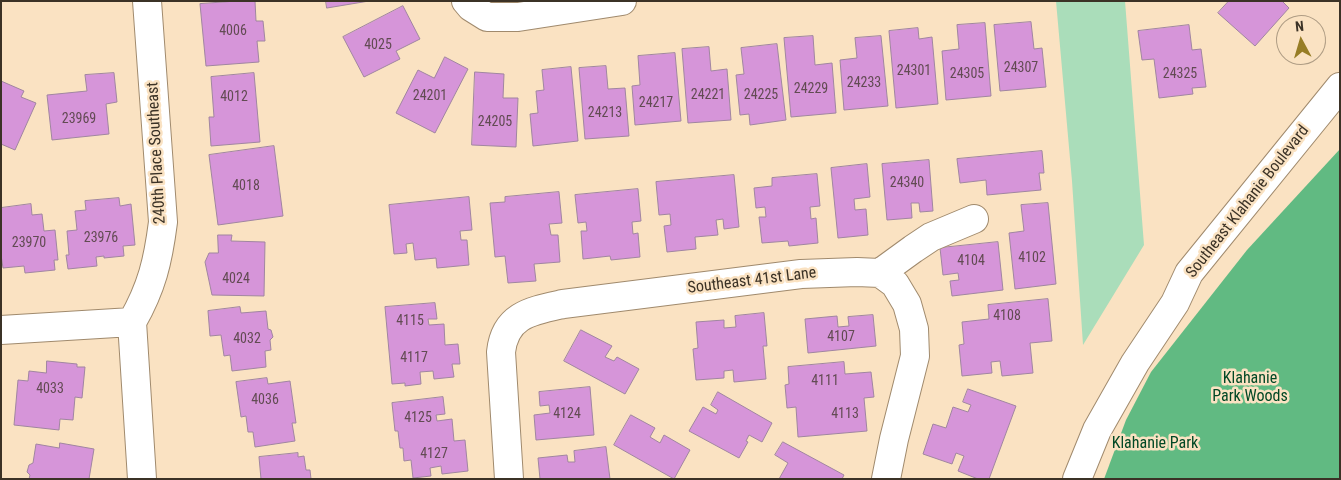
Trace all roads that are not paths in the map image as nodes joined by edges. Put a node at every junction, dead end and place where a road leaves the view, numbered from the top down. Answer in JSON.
{"nodes":[{"id":1,"x":148,"y":1,"type":"edge"},
{"id":2,"x":622,"y":1,"type":"edge"},
{"id":3,"x":476,"y":9,"type":"edge"},
{"id":4,"x":1340,"y":87,"type":"edge"},
{"id":5,"x":974,"y":219,"type":"dead end"},
{"id":6,"x":880,"y":273,"type":"junction"},
{"id":7,"x":132,"y":322,"type":"junction"},
{"id":8,"x":1,"y":330,"type":"edge"},
{"id":9,"x":142,"y":479,"type":"edge"},
{"id":10,"x":509,"y":479,"type":"edge"},
{"id":11,"x":886,"y":479,"type":"edge"},
{"id":12,"x":1077,"y":479,"type":"edge"}],
"edges":[{"from":1,"to":7,"type":"street","name":"240th Place Southeast"},
{"from":2,"to":3,"type":"street"},
{"from":4,"to":12,"type":"street","name":"Southeast Klahanie Boulevard"},
{"from":5,"to":6,"type":"street"},
{"from":6,"to":10,"type":"street","name":"Southeast 41st Lane"},
{"from":6,"to":11,"type":"street"},
{"from":7,"to":8,"type":"street"},
{"from":7,"to":9,"type":"street"}]}
